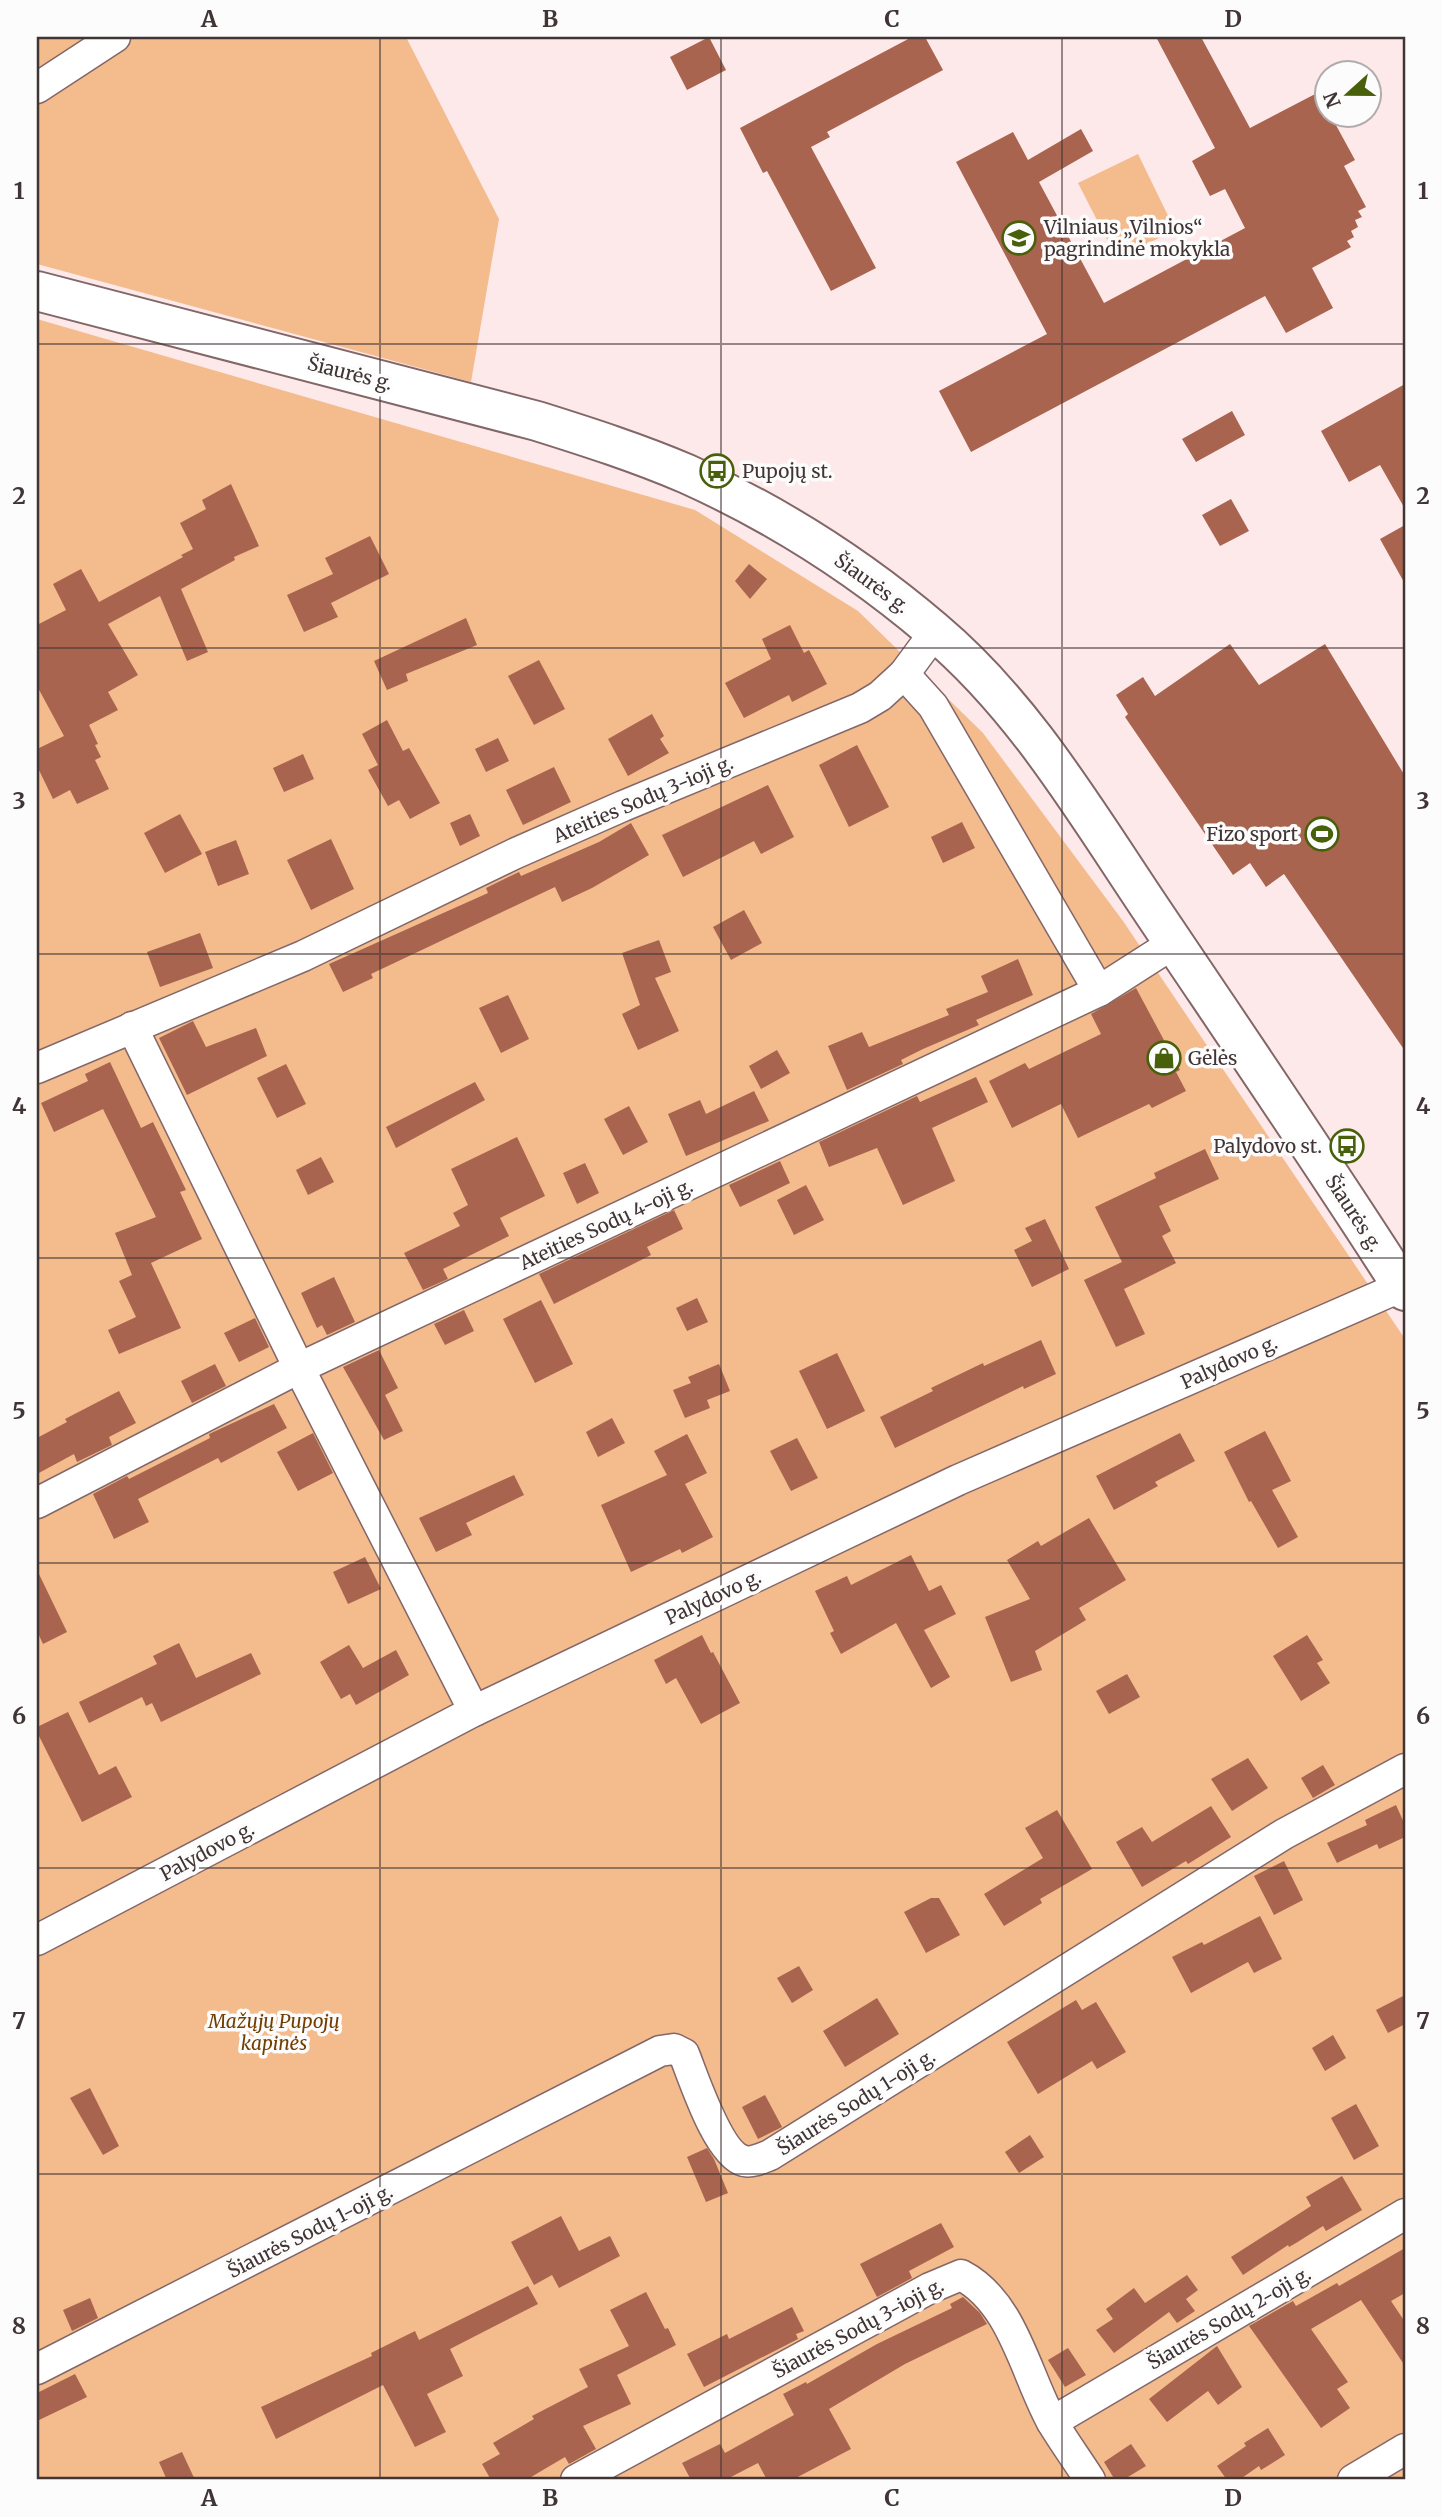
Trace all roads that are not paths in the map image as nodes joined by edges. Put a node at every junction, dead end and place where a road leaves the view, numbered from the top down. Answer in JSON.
{"nodes":[{"id":1,"x":115,"y":37,"type":"edge"},
{"id":2,"x":37,"y":88,"type":"edge"},
{"id":3,"x":37,"y":291,"type":"edge"},
{"id":4,"x":936,"y":632,"type":"junction"},
{"id":5,"x":904,"y":674,"type":"junction"},
{"id":6,"x":1174,"y":943,"type":"junction"},
{"id":7,"x":1099,"y":991,"type":"junction"},
{"id":8,"x":132,"y":1027,"type":"junction"},
{"id":9,"x":37,"y":1068,"type":"edge"},
{"id":10,"x":1404,"y":1288,"type":"edge"},
{"id":11,"x":299,"y":1368,"type":"junction"},
{"id":12,"x":37,"y":1503,"type":"edge"},
{"id":13,"x":474,"y":1711,"type":"junction"},
{"id":14,"x":1405,"y":1769,"type":"edge"},
{"id":15,"x":37,"y":1941,"type":"edge"},
{"id":16,"x":1405,"y":2214,"type":"edge"},
{"id":17,"x":37,"y":2369,"type":"edge"},
{"id":18,"x":1052,"y":2422,"type":"junction"},
{"id":19,"x":1405,"y":2449,"type":"edge"},
{"id":20,"x":576,"y":2480,"type":"edge"},
{"id":21,"x":1090,"y":2480,"type":"edge"},
{"id":22,"x":1353,"y":2480,"type":"edge"}],
"edges":[{"from":1,"to":2,"type":"street"},
{"from":3,"to":4,"type":"main road","name":"Šiaurės g."},
{"from":4,"to":5,"type":"street","name":"Ateities Sodų 3-ioji g."},
{"from":4,"to":6,"type":"main road","name":"Šiaurės g."},
{"from":5,"to":7,"type":"street"},
{"from":5,"to":8,"type":"street","name":"Ateities Sodų 3-ioji g."},
{"from":6,"to":7,"type":"street","name":"Ateities Sodų 4-oji g."},
{"from":6,"to":10,"type":"main road","name":"Šiaurės g."},
{"from":7,"to":11,"type":"street","name":"Ateities Sodų 4-oji g."},
{"from":8,"to":9,"type":"street","name":"Ateities Sodų 3-ioji g."},
{"from":8,"to":11,"type":"street"},
{"from":10,"to":13,"type":"street","name":"Palydovo g."},
{"from":11,"to":12,"type":"street","name":"Ateities Sodų 4-oji g."},
{"from":11,"to":13,"type":"street"},
{"from":13,"to":15,"type":"street","name":"Palydovo g."},
{"from":14,"to":17,"type":"street","name":"Šiaurės Sodų 1-oji g."},
{"from":16,"to":18,"type":"street","name":"Šiaurės Sodų 2-oji g."},
{"from":18,"to":20,"type":"street","name":"Šiaurės Sodų 3-ioji g."},
{"from":18,"to":21,"type":"street","name":"Šiaurės Sodų 3-ioji g."},
{"from":19,"to":22,"type":"street"}]}
